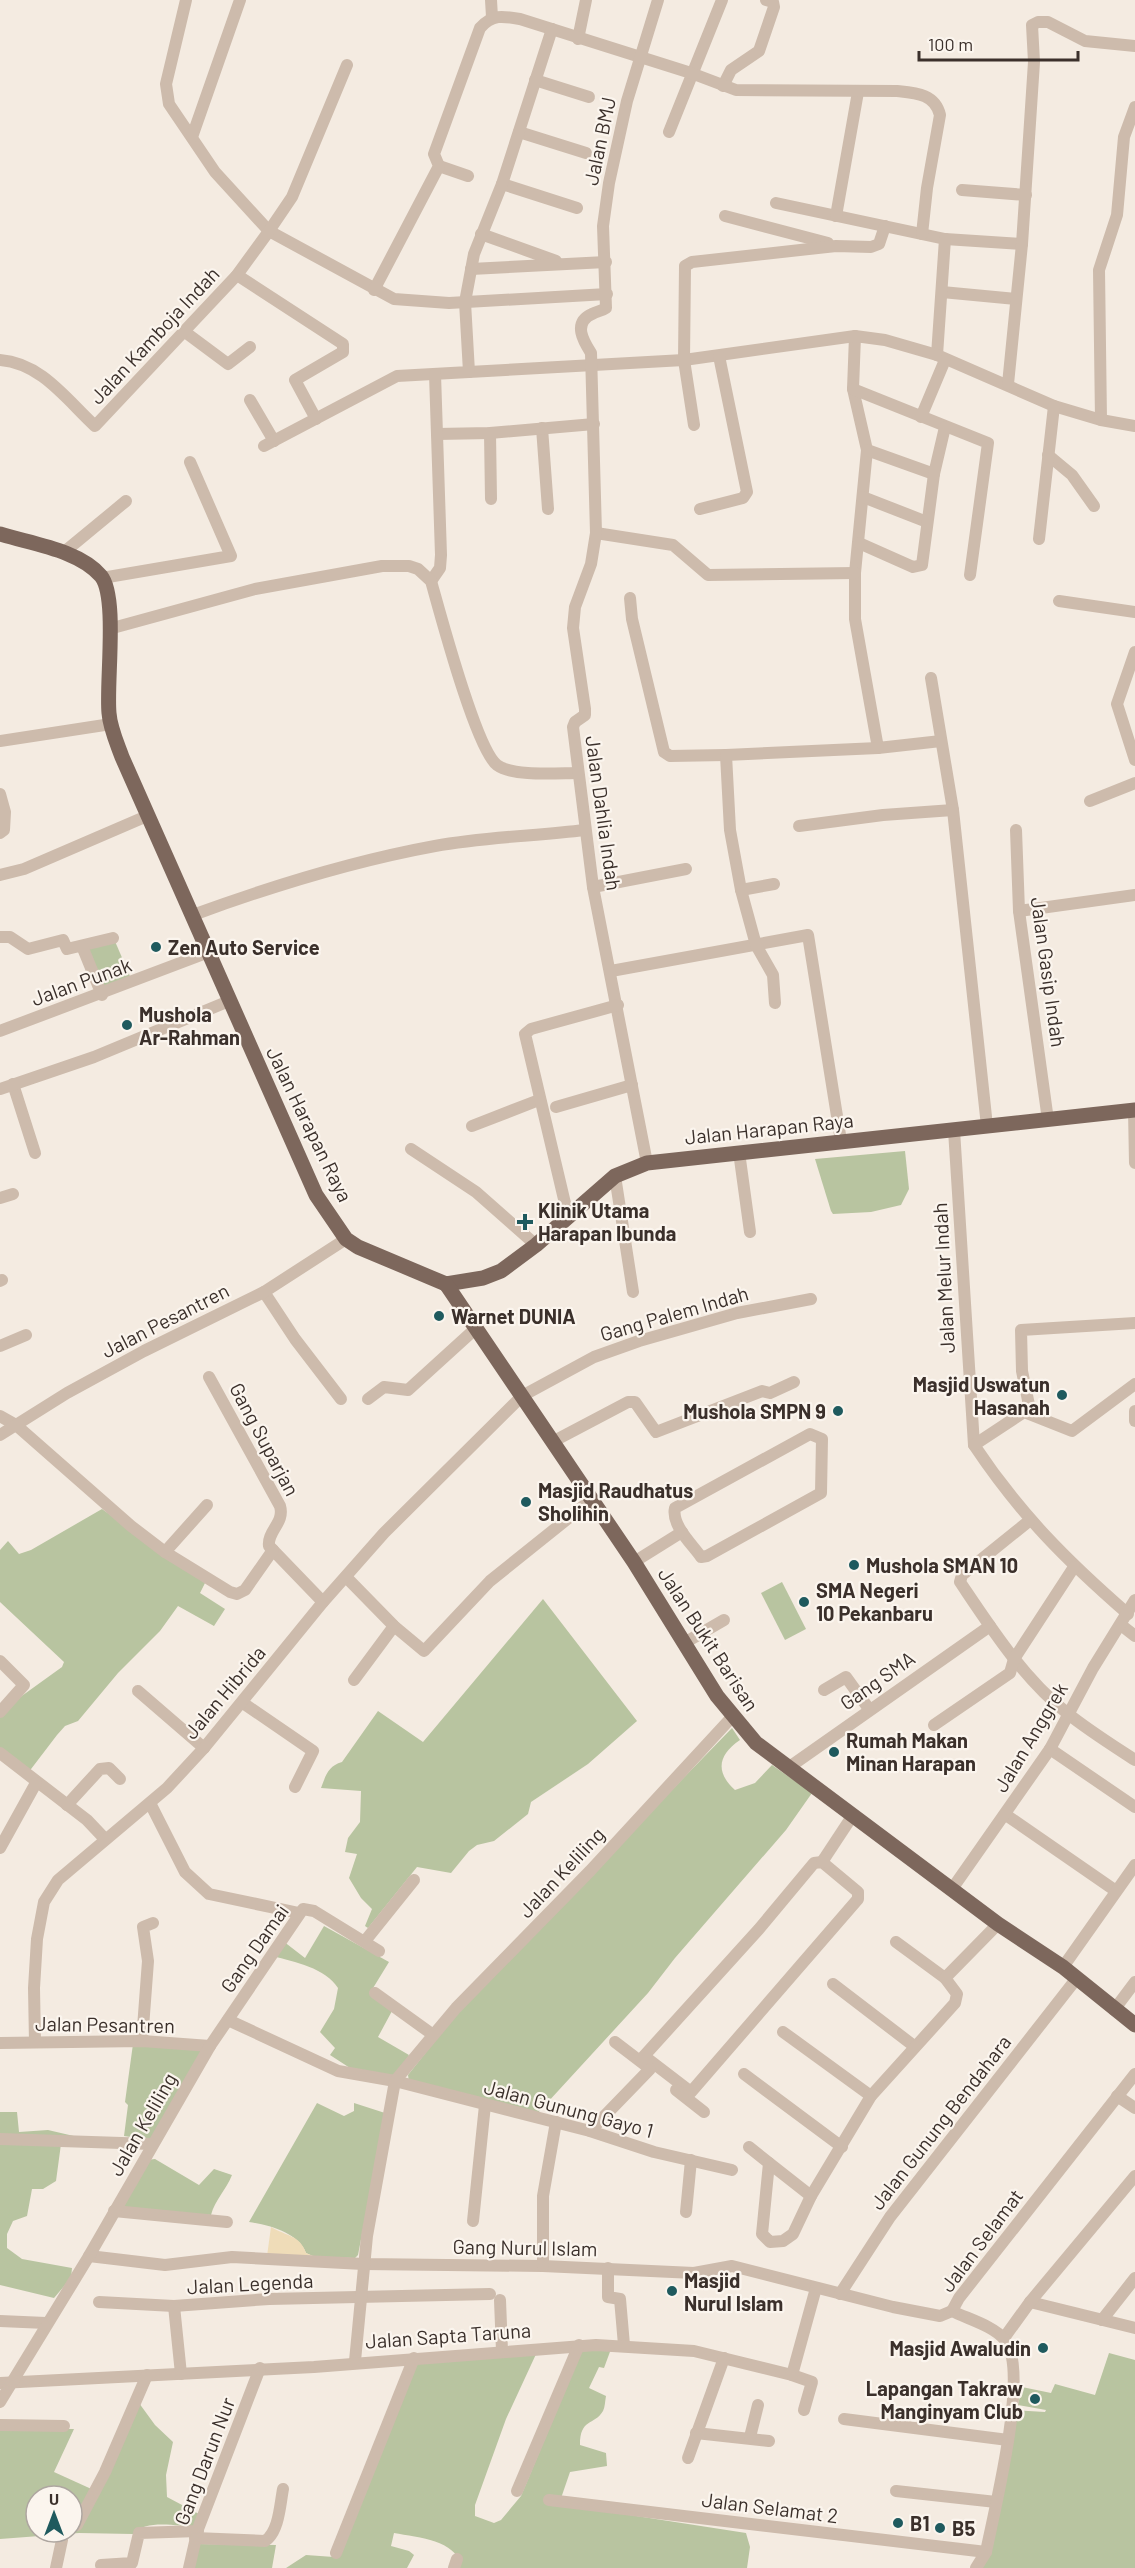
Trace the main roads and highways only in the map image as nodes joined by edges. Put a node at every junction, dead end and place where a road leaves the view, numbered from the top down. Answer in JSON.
{"nodes":[{"id":1,"x":0,"y":534,"type":"edge"},
{"id":2,"x":1134,"y":1110,"type":"edge"},
{"id":3,"x":446,"y":1284,"type":"junction"},
{"id":4,"x":1135,"y":2025,"type":"edge"}],
"edges":[{"from":1,"to":3,"type":"main road","name":"Jalan Harapan Raya"},
{"from":2,"to":3,"type":"main road","name":"Jalan Harapan Raya"},
{"from":3,"to":4,"type":"main road","name":"Jalan Bukit Barisan"}]}
